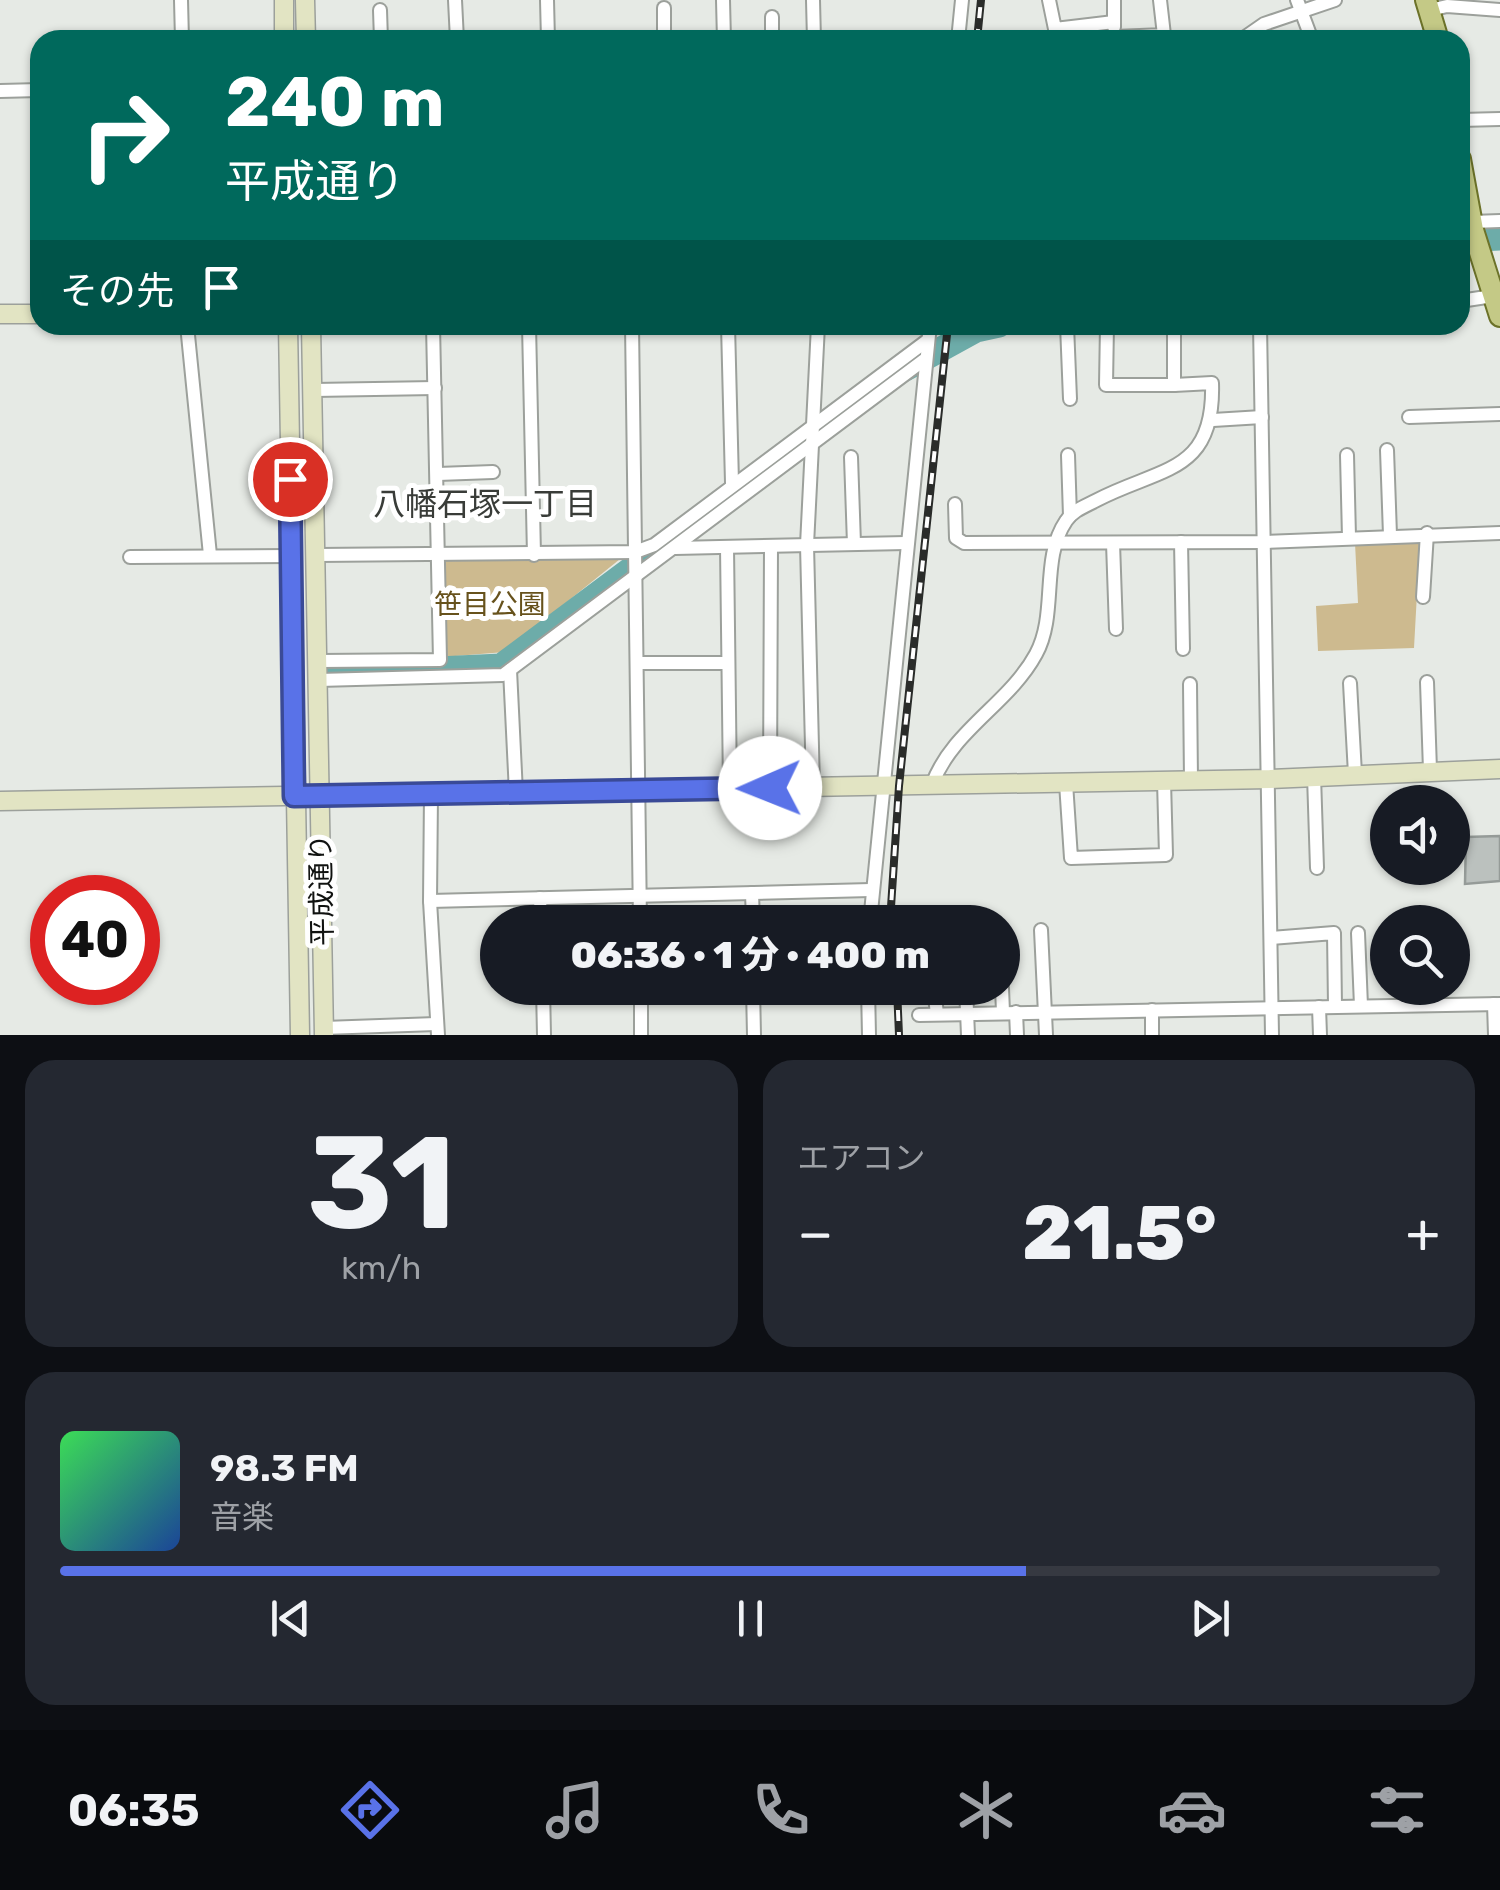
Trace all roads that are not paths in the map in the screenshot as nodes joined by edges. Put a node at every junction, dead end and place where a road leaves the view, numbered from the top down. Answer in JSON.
{"nodes":[{"id":1,"x":182,"y":0,"type":"edge"},
{"id":2,"x":284,"y":0,"type":"edge"},
{"id":3,"x":305,"y":0,"type":"edge"},
{"id":4,"x":454,"y":0,"type":"edge"},
{"id":5,"x":547,"y":0,"type":"edge"},
{"id":6,"x":723,"y":0,"type":"edge"},
{"id":7,"x":813,"y":0,"type":"edge"},
{"id":8,"x":962,"y":0,"type":"edge"},
{"id":9,"x":1049,"y":0,"type":"edge"},
{"id":10,"x":1114,"y":0,"type":"edge"},
{"id":11,"x":1160,"y":0,"type":"edge"},
{"id":12,"x":1335,"y":0,"type":"edge"},
{"id":13,"x":1300,"y":4,"type":"edge"},
{"id":14,"x":1428,"y":5,"type":"edge"},
{"id":15,"x":664,"y":8,"type":"dead end"},
{"id":16,"x":380,"y":10,"type":"dead end"},
{"id":17,"x":1500,"y":10,"type":"edge"},
{"id":18,"x":772,"y":17,"type":"dead end"},
{"id":19,"x":182,"y":30,"type":"edge"},
{"id":20,"x":284,"y":30,"type":"edge"},
{"id":21,"x":306,"y":30,"type":"edge"},
{"id":22,"x":381,"y":30,"type":"edge"},
{"id":23,"x":456,"y":30,"type":"edge"},
{"id":24,"x":548,"y":30,"type":"edge"},
{"id":25,"x":664,"y":30,"type":"edge"},
{"id":26,"x":724,"y":30,"type":"edge"},
{"id":27,"x":772,"y":30,"type":"edge"},
{"id":28,"x":814,"y":30,"type":"edge"},
{"id":29,"x":959,"y":30,"type":"edge"},
{"id":30,"x":1070,"y":30,"type":"edge"},
{"id":31,"x":1115,"y":30,"type":"edge"},
{"id":32,"x":1163,"y":30,"type":"edge"},
{"id":33,"x":1255,"y":30,"type":"edge"},
{"id":34,"x":1309,"y":30,"type":"edge"},
{"id":35,"x":1435,"y":30,"type":"edge"},
{"id":36,"x":30,"y":90,"type":"edge"},
{"id":37,"x":0,"y":91,"type":"edge"},
{"id":38,"x":1500,"y":119,"type":"edge"},
{"id":39,"x":1470,"y":120,"type":"edge"},
{"id":40,"x":1470,"y":200,"type":"edge"},
{"id":41,"x":1500,"y":221,"type":"edge"},
{"id":42,"x":1481,"y":243,"type":"edge"},
{"id":43,"x":1470,"y":302,"type":"edge"},
{"id":44,"x":1496,"y":306,"type":"edge"},
{"id":45,"x":0,"y":314,"type":"edge"},
{"id":46,"x":30,"y":314,"type":"edge"},
{"id":47,"x":188,"y":335,"type":"edge"},
{"id":48,"x":288,"y":335,"type":"edge"},
{"id":49,"x":311,"y":335,"type":"edge"},
{"id":50,"x":433,"y":335,"type":"edge"},
{"id":51,"x":529,"y":335,"type":"edge"},
{"id":52,"x":632,"y":335,"type":"edge"},
{"id":53,"x":728,"y":335,"type":"edge"},
{"id":54,"x":817,"y":335,"type":"edge"},
{"id":55,"x":929,"y":335,"type":"edge"},
{"id":56,"x":1067,"y":335,"type":"edge"},
{"id":57,"x":1106,"y":335,"type":"edge"},
{"id":58,"x":1174,"y":335,"type":"edge"},
{"id":59,"x":1260,"y":335,"type":"edge"},
{"id":60,"x":928,"y":340,"type":"junction"},
{"id":61,"x":924,"y":360,"type":"junction"},
{"id":62,"x":1174,"y":384,"type":"junction"},
{"id":63,"x":435,"y":388,"type":"junction"},
{"id":64,"x":314,"y":390,"type":"junction"},
{"id":65,"x":1070,"y":400,"type":"dead end"},
{"id":66,"x":1500,"y":414,"type":"edge"},
{"id":67,"x":1262,"y":417,"type":"junction"},
{"id":68,"x":1409,"y":417,"type":"dead end"},
{"id":69,"x":1213,"y":420,"type":"junction"},
{"id":70,"x":813,"y":423,"type":"junction"},
{"id":71,"x":811,"y":446,"type":"junction"},
{"id":72,"x":1387,"y":450,"type":"dead end"},
{"id":73,"x":1068,"y":455,"type":"dead end"},
{"id":74,"x":1347,"y":455,"type":"dead end"},
{"id":75,"x":851,"y":458,"type":"dead end"},
{"id":76,"x":493,"y":472,"type":"dead end"},
{"id":77,"x":438,"y":474,"type":"junction"},
{"id":78,"x":732,"y":483,"type":"junction"},
{"id":79,"x":956,"y":504,"type":"dead end"},
{"id":80,"x":1070,"y":516,"type":"junction"},
{"id":81,"x":1426,"y":533,"type":"junction"},
{"id":82,"x":1500,"y":533,"type":"edge"},
{"id":83,"x":1390,"y":535,"type":"junction"},
{"id":84,"x":1349,"y":537,"type":"junction"},
{"id":85,"x":1181,"y":542,"type":"junction"},
{"id":86,"x":1265,"y":542,"type":"junction"},
{"id":87,"x":906,"y":543,"type":"junction"},
{"id":88,"x":1114,"y":543,"type":"junction"},
{"id":89,"x":854,"y":544,"type":"junction"},
{"id":90,"x":1056,"y":544,"type":"junction"},
{"id":91,"x":807,"y":545,"type":"junction"},
{"id":92,"x":771,"y":546,"type":"junction"},
{"id":93,"x":727,"y":547,"type":"junction"},
{"id":94,"x":675,"y":548,"type":"junction"},
{"id":95,"x":635,"y":552,"type":"junction"},
{"id":96,"x":440,"y":554,"type":"junction"},
{"id":97,"x":210,"y":555,"type":"junction"},
{"id":98,"x":534,"y":555,"type":"junction"},
{"id":99,"x":291,"y":556,"type":"junction"},
{"id":100,"x":316,"y":556,"type":"junction"},
{"id":101,"x":130,"y":557,"type":"dead end"},
{"id":102,"x":635,"y":576,"type":"junction"},
{"id":103,"x":1423,"y":596,"type":"dead end"},
{"id":104,"x":1116,"y":629,"type":"dead end"},
{"id":105,"x":1183,"y":648,"type":"dead end"},
{"id":106,"x":637,"y":663,"type":"junction"},
{"id":107,"x":728,"y":663,"type":"junction"},
{"id":108,"x":510,"y":670,"type":"junction"},
{"id":109,"x":319,"y":671,"type":"junction"},
{"id":110,"x":1427,"y":682,"type":"dead end"},
{"id":111,"x":1350,"y":683,"type":"dead end"},
{"id":112,"x":1190,"y":684,"type":"dead end"},
{"id":113,"x":1500,"y":769,"type":"edge"},
{"id":114,"x":1430,"y":770,"type":"junction"},
{"id":115,"x":1355,"y":774,"type":"junction"},
{"id":116,"x":1314,"y":776,"type":"junction"},
{"id":117,"x":1270,"y":779,"type":"junction"},
{"id":118,"x":1191,"y":780,"type":"junction"},
{"id":119,"x":1164,"y":781,"type":"junction"},
{"id":120,"x":1066,"y":783,"type":"junction"},
{"id":121,"x":932,"y":785,"type":"junction"},
{"id":122,"x":882,"y":786,"type":"junction"},
{"id":123,"x":813,"y":787,"type":"junction"},
{"id":124,"x":770,"y":788,"type":"junction"},
{"id":125,"x":730,"y":789,"type":"junction"},
{"id":126,"x":640,"y":790,"type":"junction"},
{"id":127,"x":516,"y":793,"type":"junction"},
{"id":128,"x":431,"y":794,"type":"junction"},
{"id":129,"x":294,"y":796,"type":"junction"},
{"id":130,"x":319,"y":796,"type":"junction"},
{"id":131,"x":0,"y":801,"type":"edge"},
{"id":132,"x":1316,"y":868,"type":"dead end"},
{"id":133,"x":871,"y":890,"type":"junction"},
{"id":134,"x":752,"y":893,"type":"junction"},
{"id":135,"x":640,"y":896,"type":"junction"},
{"id":136,"x":540,"y":898,"type":"junction"},
{"id":137,"x":430,"y":902,"type":"junction"},
{"id":138,"x":540,"y":905,"type":"edge"},
{"id":139,"x":640,"y":905,"type":"edge"},
{"id":140,"x":752,"y":905,"type":"edge"},
{"id":141,"x":871,"y":905,"type":"edge"},
{"id":142,"x":1041,"y":930,"type":"dead end"},
{"id":143,"x":1358,"y":933,"type":"dead end"},
{"id":144,"x":1271,"y":938,"type":"junction"},
{"id":145,"x":1497,"y":1004,"type":"edge"},
{"id":146,"x":543,"y":1005,"type":"edge"},
{"id":147,"x":641,"y":1005,"type":"edge"},
{"id":148,"x":753,"y":1005,"type":"edge"},
{"id":149,"x":868,"y":1005,"type":"edge"},
{"id":150,"x":936,"y":1005,"type":"edge"},
{"id":151,"x":967,"y":1005,"type":"edge"},
{"id":152,"x":1007,"y":1005,"type":"edge"},
{"id":153,"x":1335,"y":1006,"type":"junction"},
{"id":154,"x":1361,"y":1006,"type":"junction"},
{"id":155,"x":1319,"y":1007,"type":"junction"},
{"id":156,"x":1271,"y":1008,"type":"junction"},
{"id":157,"x":1152,"y":1010,"type":"junction"},
{"id":158,"x":1046,"y":1011,"type":"junction"},
{"id":159,"x":1009,"y":1012,"type":"junction"},
{"id":160,"x":968,"y":1013,"type":"junction"},
{"id":161,"x":937,"y":1014,"type":"junction"},
{"id":162,"x":919,"y":1015,"type":"dead end"},
{"id":163,"x":437,"y":1030,"type":"edge"},
{"id":164,"x":324,"y":1032,"type":"edge"},
{"id":165,"x":300,"y":1035,"type":"edge"},
{"id":166,"x":544,"y":1035,"type":"edge"},
{"id":167,"x":642,"y":1035,"type":"edge"},
{"id":168,"x":754,"y":1035,"type":"edge"},
{"id":169,"x":869,"y":1035,"type":"edge"},
{"id":170,"x":968,"y":1035,"type":"edge"},
{"id":171,"x":1017,"y":1035,"type":"edge"},
{"id":172,"x":1046,"y":1035,"type":"edge"},
{"id":173,"x":1152,"y":1035,"type":"edge"},
{"id":174,"x":1272,"y":1035,"type":"edge"},
{"id":175,"x":1320,"y":1035,"type":"edge"},
{"id":176,"x":1495,"y":1035,"type":"edge"}],
"edges":[{"from":1,"to":19,"type":"street"},
{"from":2,"to":20,"type":"street"},
{"from":3,"to":21,"type":"street"},
{"from":4,"to":23,"type":"street"},
{"from":5,"to":24,"type":"street"},
{"from":6,"to":26,"type":"street"},
{"from":7,"to":28,"type":"street"},
{"from":8,"to":29,"type":"street"},
{"from":9,"to":30,"type":"street"},
{"from":10,"to":31,"type":"street"},
{"from":11,"to":32,"type":"street"},
{"from":12,"to":13,"type":"street"},
{"from":13,"to":33,"type":"street"},
{"from":13,"to":34,"type":"street"},
{"from":14,"to":17,"type":"street"},
{"from":14,"to":35,"type":"main road"},
{"from":15,"to":25,"type":"street"},
{"from":16,"to":22,"type":"street"},
{"from":18,"to":27,"type":"street"},
{"from":36,"to":37,"type":"street"},
{"from":38,"to":39,"type":"street"},
{"from":40,"to":42,"type":"main road"},
{"from":41,"to":42,"type":"street"},
{"from":42,"to":44,"type":"main road"},
{"from":43,"to":44,"type":"street"},
{"from":45,"to":46,"type":"street"},
{"from":47,"to":97,"type":"street"},
{"from":48,"to":99,"type":"street","name":"平成通り"},
{"from":49,"to":64,"type":"street","name":"平成通り"},
{"from":50,"to":63,"type":"street"},
{"from":51,"to":98,"type":"street"},
{"from":52,"to":95,"type":"street"},
{"from":53,"to":78,"type":"street"},
{"from":54,"to":70,"type":"street"},
{"from":55,"to":60,"type":"street"},
{"from":56,"to":65,"type":"street"},
{"from":57,"to":62,"type":"street"},
{"from":58,"to":62,"type":"street"},
{"from":59,"to":67,"type":"street"},
{"from":60,"to":61,"type":"street"},
{"from":60,"to":70,"type":"street"},
{"from":61,"to":71,"type":"street"},
{"from":61,"to":87,"type":"street"},
{"from":62,"to":69,"type":"street"},
{"from":63,"to":64,"type":"street"},
{"from":63,"to":77,"type":"street"},
{"from":64,"to":100,"type":"street","name":"平成通り"},
{"from":66,"to":68,"type":"street"},
{"from":67,"to":69,"type":"street"},
{"from":67,"to":86,"type":"street"},
{"from":69,"to":80,"type":"street"},
{"from":70,"to":71,"type":"street"},
{"from":70,"to":78,"type":"street"},
{"from":71,"to":91,"type":"street"},
{"from":71,"to":94,"type":"street"},
{"from":72,"to":83,"type":"street"},
{"from":73,"to":80,"type":"street"},
{"from":74,"to":84,"type":"street"},
{"from":75,"to":89,"type":"street"},
{"from":76,"to":77,"type":"street"},
{"from":77,"to":96,"type":"street"},
{"from":78,"to":95,"type":"street"},
{"from":79,"to":90,"type":"street"},
{"from":80,"to":90,"type":"street"},
{"from":81,"to":82,"type":"street"},
{"from":81,"to":83,"type":"street"},
{"from":81,"to":103,"type":"street"},
{"from":83,"to":84,"type":"street"},
{"from":84,"to":86,"type":"street"},
{"from":85,"to":86,"type":"street"},
{"from":85,"to":88,"type":"street"},
{"from":85,"to":105,"type":"street"},
{"from":86,"to":117,"type":"street"},
{"from":87,"to":89,"type":"street"},
{"from":87,"to":122,"type":"street"},
{"from":88,"to":90,"type":"street"},
{"from":88,"to":104,"type":"street"},
{"from":89,"to":91,"type":"street"},
{"from":90,"to":121,"type":"street"},
{"from":91,"to":92,"type":"street"},
{"from":91,"to":123,"type":"street"},
{"from":92,"to":93,"type":"street"},
{"from":92,"to":124,"type":"street"},
{"from":93,"to":94,"type":"street"},
{"from":93,"to":107,"type":"street"},
{"from":94,"to":102,"type":"street"},
{"from":95,"to":98,"type":"street"},
{"from":95,"to":102,"type":"street"},
{"from":96,"to":98,"type":"street"},
{"from":96,"to":100,"type":"street"},
{"from":96,"to":109,"type":"street"},
{"from":97,"to":99,"type":"street"},
{"from":97,"to":101,"type":"street"},
{"from":99,"to":129,"type":"street","name":"平成通り"},
{"from":100,"to":109,"type":"street","name":"平成通り"},
{"from":102,"to":106,"type":"street"},
{"from":102,"to":108,"type":"street"},
{"from":106,"to":107,"type":"street"},
{"from":106,"to":126,"type":"street"},
{"from":107,"to":125,"type":"street"},
{"from":108,"to":109,"type":"street"},
{"from":108,"to":127,"type":"street"},
{"from":109,"to":130,"type":"street","name":"平成通り"},
{"from":110,"to":114,"type":"street"},
{"from":111,"to":115,"type":"street"},
{"from":112,"to":118,"type":"street"},
{"from":113,"to":114,"type":"street"},
{"from":114,"to":115,"type":"street"},
{"from":115,"to":116,"type":"street"},
{"from":116,"to":117,"type":"street"},
{"from":116,"to":132,"type":"street"},
{"from":117,"to":118,"type":"street"},
{"from":117,"to":144,"type":"street"},
{"from":118,"to":119,"type":"street"},
{"from":119,"to":120,"type":"street"},
{"from":119,"to":120,"type":"street"},
{"from":120,"to":121,"type":"street"},
{"from":121,"to":122,"type":"street"},
{"from":122,"to":123,"type":"street"},
{"from":122,"to":133,"type":"street"},
{"from":123,"to":124,"type":"street"},
{"from":124,"to":125,"type":"street"},
{"from":125,"to":126,"type":"street"},
{"from":126,"to":127,"type":"street"},
{"from":126,"to":135,"type":"street"},
{"from":127,"to":128,"type":"street"},
{"from":128,"to":130,"type":"street"},
{"from":128,"to":137,"type":"street"},
{"from":129,"to":130,"type":"street"},
{"from":129,"to":131,"type":"street"},
{"from":129,"to":165,"type":"street","name":"平成通り"},
{"from":130,"to":164,"type":"street","name":"平成通り"},
{"from":133,"to":134,"type":"street"},
{"from":133,"to":141,"type":"street"},
{"from":134,"to":135,"type":"street"},
{"from":134,"to":140,"type":"street"},
{"from":135,"to":136,"type":"street"},
{"from":135,"to":139,"type":"street"},
{"from":136,"to":137,"type":"street"},
{"from":136,"to":138,"type":"street"},
{"from":137,"to":163,"type":"street"},
{"from":142,"to":158,"type":"street"},
{"from":143,"to":154,"type":"street"},
{"from":144,"to":153,"type":"street"},
{"from":144,"to":156,"type":"street"},
{"from":145,"to":154,"type":"street"},
{"from":145,"to":176,"type":"street"},
{"from":146,"to":166,"type":"street"},
{"from":147,"to":167,"type":"street"},
{"from":148,"to":168,"type":"street"},
{"from":149,"to":169,"type":"street"},
{"from":150,"to":161,"type":"street"},
{"from":151,"to":160,"type":"street"},
{"from":152,"to":159,"type":"street"},
{"from":153,"to":154,"type":"street"},
{"from":153,"to":155,"type":"street"},
{"from":155,"to":156,"type":"street"},
{"from":155,"to":175,"type":"street"},
{"from":156,"to":157,"type":"street"},
{"from":156,"to":174,"type":"street"},
{"from":157,"to":158,"type":"street"},
{"from":157,"to":173,"type":"street"},
{"from":158,"to":159,"type":"street"},
{"from":158,"to":172,"type":"street"},
{"from":159,"to":160,"type":"street"},
{"from":159,"to":171,"type":"street"},
{"from":160,"to":161,"type":"street"},
{"from":160,"to":170,"type":"street"},
{"from":161,"to":162,"type":"street"},
{"from":163,"to":164,"type":"street"}]}
